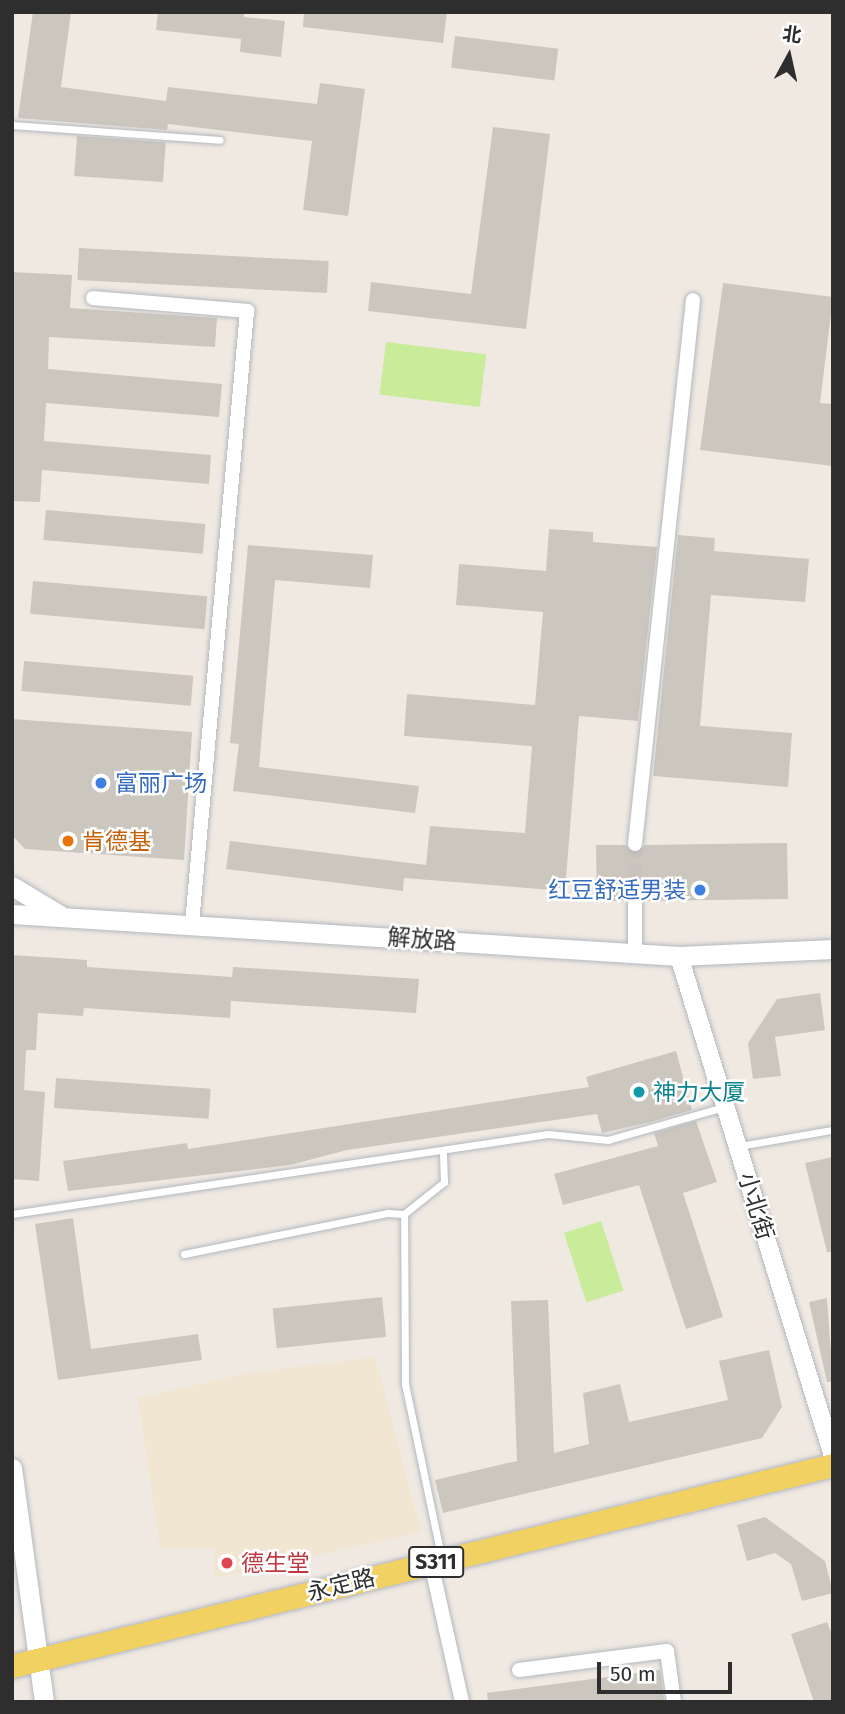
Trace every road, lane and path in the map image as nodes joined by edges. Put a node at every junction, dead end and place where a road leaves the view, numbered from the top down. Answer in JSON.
{"nodes":[{"id":1,"x":12,"y":125,"type":"edge"},
{"id":2,"x":219,"y":140,"type":"dead end"},
{"id":3,"x":93,"y":298,"type":"dead end"},
{"id":4,"x":693,"y":300,"type":"dead end"},
{"id":5,"x":635,"y":844,"type":"tunnel mouth"},
{"id":6,"x":12,"y":886,"type":"edge"},
{"id":7,"x":635,"y":904,"type":"tunnel mouth"},
{"id":8,"x":12,"y":914,"type":"edge"},
{"id":9,"x":64,"y":917,"type":"junction"},
{"id":10,"x":192,"y":924,"type":"junction"},
{"id":11,"x":833,"y":949,"type":"edge"},
{"id":12,"x":635,"y":953,"type":"junction"},
{"id":13,"x":679,"y":956,"type":"junction"},
{"id":14,"x":724,"y":1107,"type":"junction"},
{"id":15,"x":832,"y":1130,"type":"edge"},
{"id":16,"x":738,"y":1146,"type":"junction"},
{"id":17,"x":443,"y":1150,"type":"junction"},
{"id":18,"x":12,"y":1214,"type":"edge"},
{"id":19,"x":404,"y":1214,"type":"junction"},
{"id":20,"x":184,"y":1254,"type":"dead end"},
{"id":21,"x":833,"y":1456,"type":"edge"},
{"id":22,"x":833,"y":1465,"type":"edge"},
{"id":23,"x":12,"y":1468,"type":"edge"},
{"id":24,"x":437,"y":1562,"type":"junction"},
{"id":25,"x":41,"y":1660,"type":"junction"},
{"id":26,"x":12,"y":1666,"type":"edge"},
{"id":27,"x":519,"y":1670,"type":"dead end"},
{"id":28,"x":44,"y":1702,"type":"edge"},
{"id":29,"x":461,"y":1702,"type":"edge"},
{"id":30,"x":674,"y":1702,"type":"edge"}],
"edges":[{"from":1,"to":2,"type":"lane"},
{"from":3,"to":10,"type":"street"},
{"from":4,"to":5,"type":"street"},
{"from":6,"to":9,"type":"main road"},
{"from":7,"to":12,"type":"street"},
{"from":8,"to":9,"type":"main road","name":"解放路"},
{"from":9,"to":10,"type":"main road","name":"解放路"},
{"from":10,"to":12,"type":"main road","name":"解放路"},
{"from":11,"to":13,"type":"main road","name":"解放路"},
{"from":12,"to":13,"type":"main road","name":"解放路"},
{"from":13,"to":14,"type":"street","name":"小北街"},
{"from":14,"to":16,"type":"street","name":"小北街"},
{"from":14,"to":17,"type":"lane"},
{"from":15,"to":16,"type":"lane"},
{"from":16,"to":21,"type":"street","name":"小北街"},
{"from":17,"to":18,"type":"lane"},
{"from":17,"to":19,"type":"lane"},
{"from":19,"to":20,"type":"lane"},
{"from":19,"to":24,"type":"lane"},
{"from":22,"to":24,"type":"main road","name":"永定路","number":"S311"},
{"from":23,"to":25,"type":"main road"},
{"from":24,"to":25,"type":"main road","name":"永定路","number":"S311"},
{"from":24,"to":29,"type":"street"},
{"from":25,"to":26,"type":"main road","name":"永定路","number":"S311"},
{"from":25,"to":28,"type":"main road"},
{"from":27,"to":30,"type":"street"}]}
